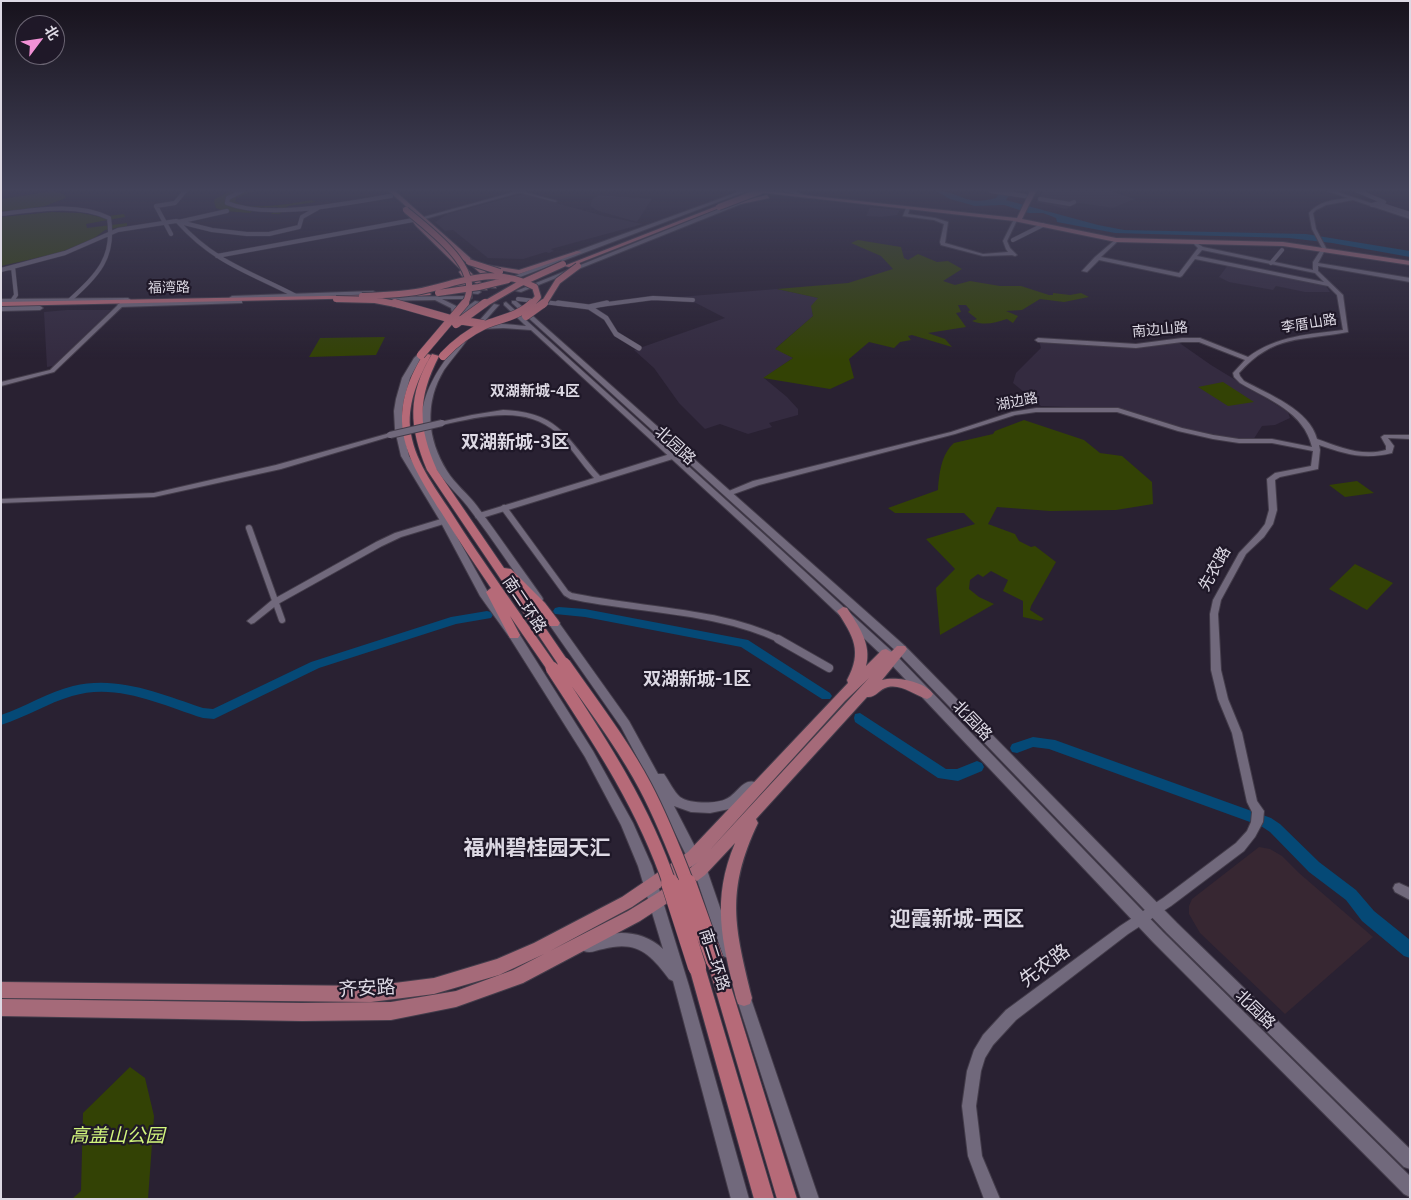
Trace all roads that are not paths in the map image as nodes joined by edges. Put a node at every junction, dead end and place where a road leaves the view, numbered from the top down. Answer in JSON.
{"nodes":[{"id":1,"x":82,"y":247,"type":"edge"},
{"id":2,"x":110,"y":247,"type":"edge"},
{"id":3,"x":201,"y":247,"type":"edge"},
{"id":4,"x":266,"y":247,"type":"edge"},
{"id":5,"x":441,"y":247,"type":"edge"},
{"id":6,"x":446,"y":247,"type":"edge"},
{"id":7,"x":452,"y":247,"type":"edge"},
{"id":8,"x":455,"y":247,"type":"edge"},
{"id":9,"x":593,"y":247,"type":"edge"},
{"id":10,"x":610,"y":247,"type":"edge"},
{"id":11,"x":611,"y":247,"type":"edge"},
{"id":12,"x":621,"y":247,"type":"edge"},
{"id":13,"x":628,"y":247,"type":"edge"},
{"id":14,"x":953,"y":247,"type":"edge"},
{"id":15,"x":1008,"y":247,"type":"edge"},
{"id":16,"x":1109,"y":247,"type":"edge"},
{"id":17,"x":1324,"y":247,"type":"edge"},
{"id":18,"x":1329,"y":247,"type":"edge"},
{"id":19,"x":1201,"y":248,"type":"joint"},
{"id":20,"x":1282,"y":250,"type":"dead end"},
{"id":21,"x":579,"y":252,"type":"junction"},
{"id":22,"x":217,"y":256,"type":"junction"},
{"id":23,"x":465,"y":256,"type":"junction"},
{"id":24,"x":1194,"y":257,"type":"junction"},
{"id":25,"x":1098,"y":258,"type":"junction"},
{"id":26,"x":454,"y":260,"type":"junction"},
{"id":27,"x":1271,"y":262,"type":"junction"},
{"id":28,"x":1410,"y":262,"type":"edge"},
{"id":29,"x":563,"y":264,"type":"junction"},
{"id":30,"x":1316,"y":264,"type":"junction"},
{"id":31,"x":12,"y":267,"type":"junction"},
{"id":32,"x":1,"y":270,"type":"edge"},
{"id":33,"x":1085,"y":271,"type":"dead end"},
{"id":34,"x":1264,"y":272,"type":"junction"},
{"id":35,"x":1315,"y":272,"type":"junction"},
{"id":36,"x":1410,"y":280,"type":"edge"},
{"id":37,"x":1332,"y":286,"type":"junction"},
{"id":38,"x":494,"y":287,"type":"junction"},
{"id":39,"x":519,"y":291,"type":"junction"},
{"id":40,"x":412,"y":292,"type":"junction"},
{"id":41,"x":479,"y":295,"type":"junction"},
{"id":42,"x":296,"y":296,"type":"junction"},
{"id":43,"x":362,"y":296,"type":"junction"},
{"id":44,"x":337,"y":298,"type":"junction"},
{"id":45,"x":428,"y":298,"type":"junction"},
{"id":46,"x":70,"y":300,"type":"junction"},
{"id":47,"x":693,"y":300,"type":"dead end"},
{"id":48,"x":12,"y":301,"type":"junction"},
{"id":49,"x":508,"y":303,"type":"junction"},
{"id":50,"x":1,"y":305,"type":"edge"},
{"id":51,"x":121,"y":305,"type":"junction"},
{"id":52,"x":589,"y":307,"type":"junction"},
{"id":53,"x":456,"y":317,"type":"junction"},
{"id":54,"x":493,"y":322,"type":"junction"},
{"id":55,"x":532,"y":328,"type":"junction"},
{"id":56,"x":470,"y":334,"type":"junction"},
{"id":57,"x":1038,"y":340,"type":"dead end"},
{"id":58,"x":426,"y":346,"type":"junction"},
{"id":59,"x":639,"y":348,"type":"dead end"},
{"id":60,"x":431,"y":356,"type":"junction"},
{"id":61,"x":1249,"y":359,"type":"junction"},
{"id":62,"x":1,"y":384,"type":"edge"},
{"id":63,"x":412,"y":402,"type":"junction"},
{"id":64,"x":1410,"y":437,"type":"edge"},
{"id":65,"x":1314,"y":440,"type":"junction"},
{"id":66,"x":1316,"y":450,"type":"junction"},
{"id":67,"x":672,"y":456,"type":"junction"},
{"id":68,"x":598,"y":479,"type":"junction"},
{"id":69,"x":728,"y":493,"type":"junction"},
{"id":70,"x":1,"y":501,"type":"edge"},
{"id":71,"x":504,"y":508,"type":"junction"},
{"id":72,"x":479,"y":516,"type":"junction"},
{"id":73,"x":444,"y":522,"type":"junction"},
{"id":74,"x":249,"y":528,"type":"dead end"},
{"id":75,"x":483,"y":546,"type":"junction"},
{"id":76,"x":471,"y":550,"type":"junction"},
{"id":77,"x":275,"y":602,"type":"junction"},
{"id":78,"x":842,"y":611,"type":"junction"},
{"id":79,"x":282,"y":620,"type":"dead end"},
{"id":80,"x":251,"y":621,"type":"dead end"},
{"id":81,"x":554,"y":623,"type":"junction"},
{"id":82,"x":514,"y":636,"type":"junction"},
{"id":83,"x":893,"y":651,"type":"junction"},
{"id":84,"x":558,"y":666,"type":"junction"},
{"id":85,"x":829,"y":668,"type":"dead end"},
{"id":86,"x":928,"y":694,"type":"junction"},
{"id":87,"x":841,"y":698,"type":"junction"},
{"id":88,"x":852,"y":706,"type":"junction"},
{"id":89,"x":836,"y":714,"type":"junction"},
{"id":90,"x":642,"y":755,"type":"junction"},
{"id":91,"x":784,"y":759,"type":"junction"},
{"id":92,"x":760,"y":806,"type":"junction"},
{"id":93,"x":697,"y":864,"type":"junction"},
{"id":94,"x":1398,"y":888,"type":"dead end"},
{"id":95,"x":654,"y":894,"type":"junction"},
{"id":96,"x":1410,"y":895,"type":"edge"},
{"id":97,"x":1147,"y":915,"type":"junction"},
{"id":98,"x":549,"y":962,"type":"junction"},
{"id":99,"x":682,"y":986,"type":"junction"},
{"id":100,"x":1,"y":990,"type":"edge"},
{"id":101,"x":744,"y":998,"type":"junction"},
{"id":102,"x":1,"y":1007,"type":"edge"},
{"id":103,"x":1410,"y":1161,"type":"edge"},
{"id":104,"x":1410,"y":1188,"type":"edge"},
{"id":105,"x":740,"y":1199,"type":"edge"},
{"id":106,"x":764,"y":1199,"type":"edge"},
{"id":107,"x":787,"y":1199,"type":"edge"},
{"id":108,"x":810,"y":1199,"type":"edge"},
{"id":109,"x":992,"y":1199,"type":"edge"}],
"edges":[{"from":1,"to":31,"type":"street"},
{"from":2,"to":46,"type":"street"},
{"from":3,"to":22,"type":"street"},
{"from":4,"to":22,"type":"street"},
{"from":5,"to":26,"type":"main road"},
{"from":6,"to":58,"type":"highway","bridge":true},
{"from":7,"to":54,"type":"highway","bridge":true},
{"from":8,"to":23,"type":"main road"},
{"from":9,"to":21,"type":"main road"},
{"from":10,"to":29,"type":"highway"},
{"from":11,"to":29,"type":"highway","name":"南二环路"},
{"from":12,"to":44,"type":"highway","bridge":true},
{"from":13,"to":39,"type":"main road"},
{"from":14,"to":15,"type":"street"},
{"from":16,"to":25,"type":"street"},
{"from":17,"to":30,"type":"street"},
{"from":18,"to":28,"type":"main road"},
{"from":19,"to":24,"type":"street"},
{"from":19,"to":27,"type":"street"},
{"from":20,"to":27,"type":"street"},
{"from":21,"to":23,"type":"main road"},
{"from":21,"to":38,"type":"main road"},
{"from":22,"to":42,"type":"street"},
{"from":23,"to":38,"type":"main road"},
{"from":24,"to":25,"type":"street"},
{"from":24,"to":34,"type":"street"},
{"from":25,"to":33,"type":"street"},
{"from":26,"to":40,"type":"main road"},
{"from":26,"to":41,"type":"main road"},
{"from":27,"to":34,"type":"street"},
{"from":27,"to":35,"type":"street"},
{"from":29,"to":43,"type":"highway","bridge":true},
{"from":29,"to":60,"type":"highway","name":"南二环路","bridge":true},
{"from":29,"to":60,"type":"highway","name":"南二环路","bridge":true},
{"from":30,"to":35,"type":"street"},
{"from":30,"to":36,"type":"street"},
{"from":31,"to":32,"type":"street"},
{"from":31,"to":48,"type":"street"},
{"from":34,"to":37,"type":"street"},
{"from":35,"to":37,"type":"street","name":"李厝山路"},
{"from":37,"to":61,"type":"street","name":"李厝山路"},
{"from":38,"to":39,"type":"main road"},
{"from":38,"to":41,"type":"main road"},
{"from":39,"to":49,"type":"main road"},
{"from":40,"to":41,"type":"main road"},
{"from":40,"to":42,"type":"main road"},
{"from":41,"to":45,"type":"main road"},
{"from":41,"to":49,"type":"main road"},
{"from":41,"to":53,"type":"main road"},
{"from":42,"to":46,"type":"main road"},
{"from":43,"to":44,"type":"highway","bridge":true},
{"from":43,"to":54,"type":"highway","bridge":true},
{"from":44,"to":50,"type":"highway","name":"福湾路"},
{"from":44,"to":58,"type":"highway","bridge":true},
{"from":45,"to":51,"type":"main road"},
{"from":45,"to":53,"type":"main road"},
{"from":46,"to":48,"type":"main road"},
{"from":47,"to":52,"type":"street"},
{"from":48,"to":50,"type":"main road"},
{"from":49,"to":52,"type":"street"},
{"from":49,"to":55,"type":"main road","name":"北园路"},
{"from":49,"to":56,"type":"main road"},
{"from":49,"to":69,"type":"main road","name":"北园路"},
{"from":50,"to":51,"type":"main road"},
{"from":51,"to":62,"type":"street"},
{"from":52,"to":59,"type":"street"},
{"from":53,"to":73,"type":"main road"},
{"from":54,"to":60,"type":"highway","bridge":true},
{"from":55,"to":56,"type":"main road"},
{"from":55,"to":67,"type":"main road","name":"北园路"},
{"from":56,"to":72,"type":"main road"},
{"from":57,"to":61,"type":"street","name":"南边山路"},
{"from":58,"to":60,"type":"highway","bridge":true},
{"from":60,"to":63,"type":"highway"},
{"from":60,"to":63,"type":"highway","name":"南二环路"},
{"from":61,"to":65,"type":"street","name":"李厝山路"},
{"from":63,"to":75,"type":"highway","name":"南二环路"},
{"from":63,"to":76,"type":"highway","name":"南二环路"},
{"from":64,"to":65,"type":"street"},
{"from":65,"to":66,"type":"street"},
{"from":66,"to":69,"type":"street","name":"湖边路"},
{"from":66,"to":97,"type":"street","name":"先农路"},
{"from":67,"to":68,"type":"street"},
{"from":67,"to":78,"type":"main road","name":"北园路"},
{"from":68,"to":70,"type":"street","bridge":true},
{"from":68,"to":71,"type":"street"},
{"from":69,"to":83,"type":"main road","name":"北园路"},
{"from":71,"to":72,"type":"street"},
{"from":71,"to":85,"type":"street"},
{"from":72,"to":81,"type":"main road"},
{"from":73,"to":77,"type":"street"},
{"from":73,"to":82,"type":"main road"},
{"from":74,"to":77,"type":"street"},
{"from":75,"to":81,"type":"highway"},
{"from":75,"to":84,"type":"highway","name":"南二环路"},
{"from":76,"to":82,"type":"highway"},
{"from":76,"to":84,"type":"highway","name":"南二环路"},
{"from":77,"to":79,"type":"street"},
{"from":77,"to":80,"type":"street"},
{"from":78,"to":83,"type":"main road","name":"北园路"},
{"from":78,"to":87,"type":"main road"},
{"from":81,"to":90,"type":"main road"},
{"from":82,"to":95,"type":"main road"},
{"from":83,"to":86,"type":"main road","name":"北园路"},
{"from":83,"to":87,"type":"main road"},
{"from":83,"to":88,"type":"main road"},
{"from":83,"to":97,"type":"main road","name":"北园路"},
{"from":84,"to":106,"type":"highway","name":"南二环路","bridge":true},
{"from":84,"to":107,"type":"highway","name":"南二环路","bridge":true},
{"from":86,"to":88,"type":"main road"},
{"from":86,"to":97,"type":"main road","name":"北园路"},
{"from":87,"to":89,"type":"main road"},
{"from":88,"to":89,"type":"main road"},
{"from":89,"to":91,"type":"main road"},
{"from":89,"to":92,"type":"main road"},
{"from":90,"to":91,"type":"main road"},
{"from":90,"to":93,"type":"main road"},
{"from":91,"to":93,"type":"main road"},
{"from":92,"to":93,"type":"main road"},
{"from":92,"to":101,"type":"main road"},
{"from":93,"to":95,"type":"main road","name":"齐安路"},
{"from":93,"to":101,"type":"main road"},
{"from":94,"to":96,"type":"street"},
{"from":95,"to":98,"type":"main road","name":"齐安路"},
{"from":95,"to":99,"type":"main road"},
{"from":95,"to":100,"type":"main road","name":"齐安路"},
{"from":97,"to":103,"type":"main road","name":"北园路"},
{"from":97,"to":104,"type":"main road","name":"北园路"},
{"from":97,"to":109,"type":"street","name":"先农路"},
{"from":98,"to":99,"type":"main road"},
{"from":98,"to":102,"type":"main road","name":"齐安路"},
{"from":99,"to":105,"type":"main road"},
{"from":101,"to":108,"type":"main road"}]}
